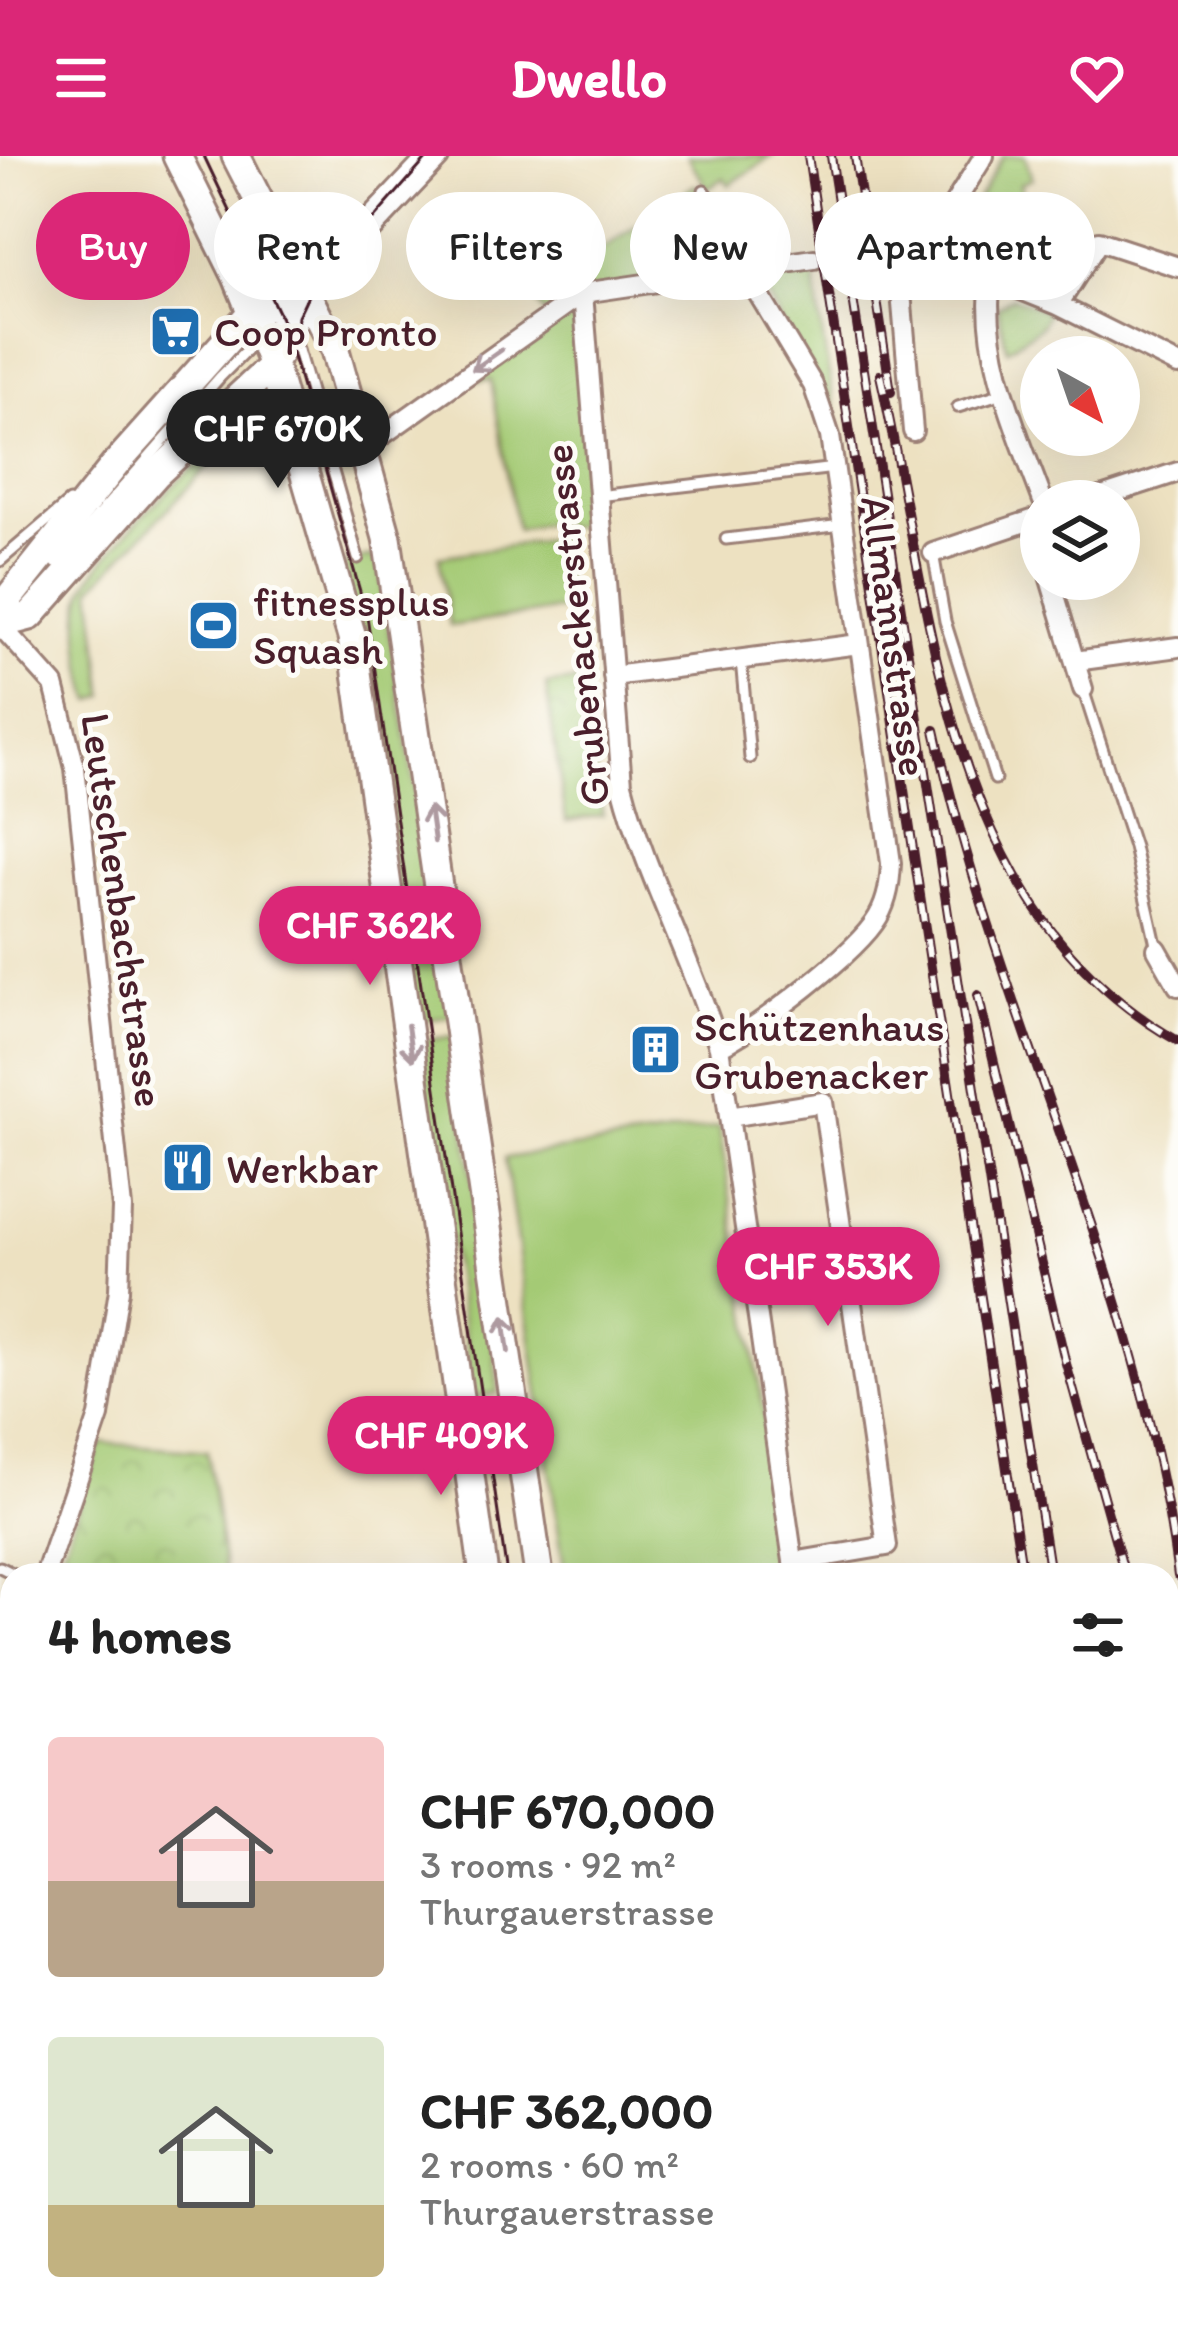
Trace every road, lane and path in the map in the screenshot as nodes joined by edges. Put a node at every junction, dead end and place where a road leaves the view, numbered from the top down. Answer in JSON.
{"nodes":[{"id":1,"x":177,"y":156,"type":"edge"},
{"id":2,"x":236,"y":156,"type":"edge"},
{"id":3,"x":435,"y":156,"type":"edge"},
{"id":4,"x":984,"y":156,"type":"edge"},
{"id":5,"x":255,"y":192,"type":"edge"},
{"id":6,"x":960,"y":192,"type":"edge"},
{"id":7,"x":382,"y":212,"type":"edge"},
{"id":8,"x":814,"y":259,"type":"tunnel mouth"},
{"id":9,"x":791,"y":263,"type":"edge"},
{"id":10,"x":1178,"y":267,"type":"edge"},
{"id":11,"x":293,"y":300,"type":"edge"},
{"id":12,"x":302,"y":300,"type":"edge"},
{"id":13,"x":310,"y":300,"type":"edge"},
{"id":14,"x":574,"y":300,"type":"edge"},
{"id":15,"x":584,"y":300,"type":"edge"},
{"id":16,"x":762,"y":300,"type":"edge"},
{"id":17,"x":895,"y":300,"type":"edge"},
{"id":18,"x":988,"y":300,"type":"edge"},
{"id":19,"x":1046,"y":300,"type":"edge"},
{"id":20,"x":1058,"y":305,"type":"junction"},
{"id":21,"x":256,"y":323,"type":"junction"},
{"id":22,"x":291,"y":325,"type":"junction"},
{"id":23,"x":273,"y":365,"type":"junction"},
{"id":24,"x":1178,"y":365,"type":"edge"},
{"id":25,"x":1006,"y":392,"type":"junction"},
{"id":26,"x":958,"y":407,"type":"dead end"},
{"id":27,"x":913,"y":431,"type":"dead end"},
{"id":28,"x":362,"y":443,"type":"junction"},
{"id":29,"x":115,"y":465,"type":"junction"},
{"id":30,"x":835,"y":469,"type":"junction"},
{"id":31,"x":1178,"y":472,"type":"edge"},
{"id":32,"x":1036,"y":480,"type":"edge"},
{"id":33,"x":1140,"y":484,"type":"edge"},
{"id":34,"x":598,"y":496,"type":"junction"},
{"id":35,"x":1020,"y":523,"type":"edge"},
{"id":36,"x":842,"y":525,"type":"junction"},
{"id":37,"x":726,"y":539,"type":"dead end"},
{"id":38,"x":932,"y":553,"type":"joint"},
{"id":39,"x":358,"y":558,"type":"dead end"},
{"id":40,"x":0,"y":561,"type":"edge"},
{"id":41,"x":28,"y":572,"type":"junction"},
{"id":42,"x":54,"y":577,"type":"junction"},
{"id":43,"x":1056,"y":600,"type":"edge"},
{"id":44,"x":0,"y":609,"type":"edge"},
{"id":45,"x":0,"y":624,"type":"edge"},
{"id":46,"x":859,"y":644,"type":"junction"},
{"id":47,"x":1178,"y":647,"type":"edge"},
{"id":48,"x":741,"y":659,"type":"junction"},
{"id":49,"x":1075,"y":661,"type":"junction"},
{"id":50,"x":613,"y":676,"type":"junction"},
{"id":51,"x":1083,"y":689,"type":"joint"},
{"id":52,"x":750,"y":758,"type":"dead end"},
{"id":53,"x":995,"y":779,"type":"dead end"},
{"id":54,"x":1157,"y":949,"type":"joint"},
{"id":55,"x":1178,"y":986,"type":"edge"},
{"id":56,"x":719,"y":1046,"type":"junction"},
{"id":57,"x":729,"y":1117,"type":"junction"},
{"id":58,"x":50,"y":1563,"type":"edge"},
{"id":59,"x":482,"y":1563,"type":"edge"},
{"id":60,"x":537,"y":1563,"type":"edge"},
{"id":61,"x":793,"y":1563,"type":"edge"},
{"id":62,"x":815,"y":1563,"type":"edge"}],
"edges":[{"from":1,"to":21,"type":"main road"},
{"from":2,"to":5,"type":"main road"},
{"from":3,"to":7,"type":"main road"},
{"from":4,"to":6,"type":"street"},
{"from":8,"to":9,"type":"street"},
{"from":10,"to":20,"type":"street"},
{"from":11,"to":21,"type":"main road"},
{"from":12,"to":22,"type":"main road"},
{"from":13,"to":28,"type":"main road"},
{"from":14,"to":28,"type":"street","one_way":true},
{"from":15,"to":34,"type":"street","name":"Grubenackerstrasse"},
{"from":16,"to":30,"type":"street","name":"Allmannstrasse"},
{"from":17,"to":27,"type":"street"},
{"from":18,"to":25,"type":"street"},
{"from":19,"to":20,"type":"street"},
{"from":20,"to":24,"type":"street"},
{"from":21,"to":23,"type":"main road"},
{"from":21,"to":29,"type":"main road"},
{"from":21,"to":42,"type":"lane"},
{"from":22,"to":23,"type":"main road"},
{"from":22,"to":39,"type":"lane"},
{"from":23,"to":42,"type":"main road"},
{"from":23,"to":59,"type":"main road","one_way":true},
{"from":25,"to":26,"type":"lane"},
{"from":25,"to":32,"type":"street"},
{"from":60,"to":28,"type":"main road","one_way":true},
{"from":29,"to":40,"type":"lane"},
{"from":29,"to":41,"type":"main road"},
{"from":30,"to":34,"type":"lane"},
{"from":30,"to":36,"type":"street","name":"Allmannstrasse"},
{"from":31,"to":33,"type":"street"},
{"from":34,"to":50,"type":"street","name":"Grubenackerstrasse"},
{"from":35,"to":38,"type":"street"},
{"from":36,"to":37,"type":"lane"},
{"from":36,"to":46,"type":"street","name":"Allmannstrasse"},
{"from":38,"to":53,"type":"lane"},
{"from":41,"to":42,"type":"lane"},
{"from":41,"to":44,"type":"main road"},
{"from":42,"to":45,"type":"main road"},
{"from":43,"to":49,"type":"street"},
{"from":45,"to":58,"type":"street","name":"Leutschenbachstrasse"},
{"from":46,"to":48,"type":"street"},
{"from":46,"to":56,"type":"street","name":"Allmannstrasse"},
{"from":47,"to":49,"type":"street"},
{"from":48,"to":50,"type":"street"},
{"from":48,"to":52,"type":"lane"},
{"from":49,"to":51,"type":"street"},
{"from":50,"to":56,"type":"street","name":"Grubenackerstrasse"},
{"from":51,"to":54,"type":"lane"},
{"from":54,"to":55,"type":"street"},
{"from":56,"to":57,"type":"street","name":"Grubenackerstrasse"},
{"from":57,"to":61,"type":"street","name":"Grubenackerstrasse"},
{"from":57,"to":62,"type":"street"}]}
